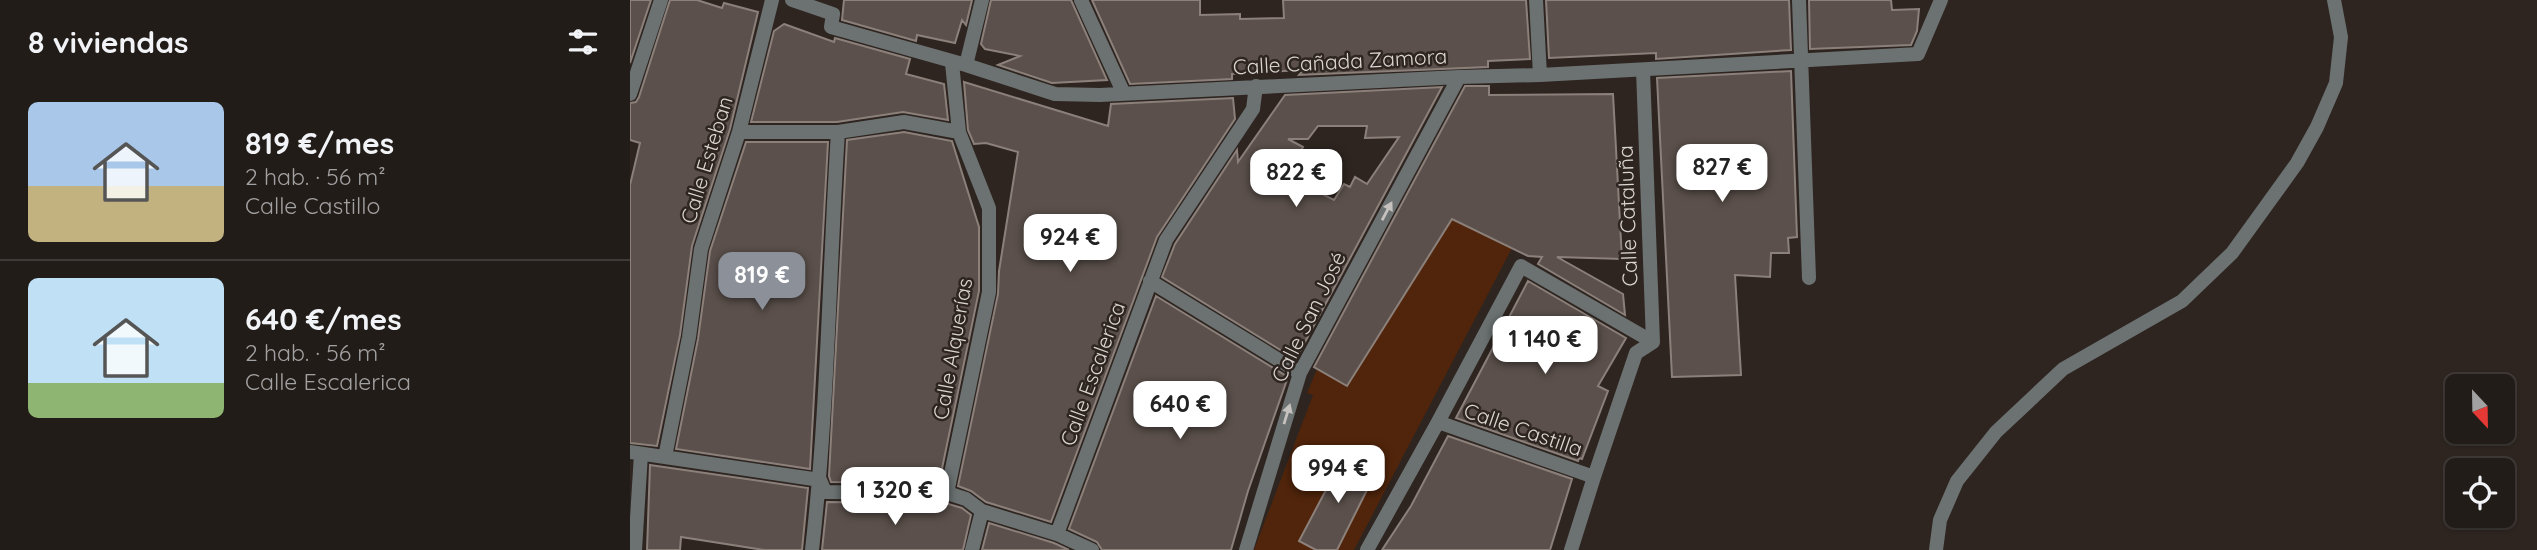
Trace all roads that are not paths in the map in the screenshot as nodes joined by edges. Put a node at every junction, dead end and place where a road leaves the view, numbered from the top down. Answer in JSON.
{"nodes":[{"id":1,"x":661,"y":0,"type":"edge"},
{"id":2,"x":772,"y":0,"type":"edge"},
{"id":3,"x":792,"y":0,"type":"edge"},
{"id":4,"x":982,"y":0,"type":"edge"},
{"id":5,"x":1081,"y":0,"type":"edge"},
{"id":6,"x":1536,"y":0,"type":"edge"},
{"id":7,"x":1799,"y":0,"type":"edge"},
{"id":8,"x":1941,"y":0,"type":"edge"},
{"id":9,"x":2334,"y":0,"type":"edge"},
{"id":10,"x":835,"y":7,"type":"edge"},
{"id":11,"x":1801,"y":62,"type":"junction"},
{"id":12,"x":959,"y":64,"type":"junction"},
{"id":13,"x":1643,"y":70,"type":"junction"},
{"id":14,"x":1540,"y":75,"type":"junction"},
{"id":15,"x":1459,"y":77,"type":"junction"},
{"id":16,"x":1256,"y":86,"type":"junction"},
{"id":17,"x":630,"y":94,"type":"edge"},
{"id":18,"x":1124,"y":94,"type":"junction"},
{"id":19,"x":739,"y":132,"type":"junction"},
{"id":20,"x":838,"y":132,"type":"junction"},
{"id":21,"x":959,"y":132,"type":"junction"},
{"id":22,"x":1809,"y":278,"type":"dead end"},
{"id":23,"x":1150,"y":281,"type":"junction"},
{"id":24,"x":1653,"y":342,"type":"junction"},
{"id":25,"x":1300,"y":373,"type":"junction"},
{"id":26,"x":1438,"y":422,"type":"junction"},
{"id":27,"x":635,"y":453,"type":"edge"},
{"id":28,"x":665,"y":457,"type":"junction"},
{"id":29,"x":1594,"y":477,"type":"junction"},
{"id":30,"x":820,"y":480,"type":"junction"},
{"id":31,"x":947,"y":493,"type":"junction"},
{"id":32,"x":982,"y":511,"type":"junction"},
{"id":33,"x":1057,"y":534,"type":"junction"},
{"id":34,"x":635,"y":550,"type":"edge"},
{"id":35,"x":811,"y":550,"type":"edge"},
{"id":36,"x":972,"y":550,"type":"edge"},
{"id":37,"x":1092,"y":550,"type":"edge"},
{"id":38,"x":1247,"y":550,"type":"edge"},
{"id":39,"x":1367,"y":550,"type":"edge"},
{"id":40,"x":1572,"y":550,"type":"edge"},
{"id":41,"x":1936,"y":550,"type":"edge"}],
"edges":[{"from":1,"to":17,"type":"street"},
{"from":2,"to":19,"type":"street","name":"Calle Esteban"},
{"from":3,"to":10,"type":"street","name":"Calle Cañada Zamora"},
{"from":4,"to":12,"type":"street","name":"Calle Alquerías"},
{"from":5,"to":18,"type":"street"},
{"from":6,"to":14,"type":"street"},
{"from":7,"to":11,"type":"street"},
{"from":8,"to":11,"type":"street","name":"Calle Cañada Zamora"},
{"from":9,"to":41,"type":"street"},
{"from":10,"to":12,"type":"street","name":"Calle Cañada Zamora"},
{"from":11,"to":13,"type":"street","name":"Calle Cañada Zamora"},
{"from":11,"to":22,"type":"street"},
{"from":12,"to":18,"type":"street","name":"Calle Cañada Zamora"},
{"from":12,"to":21,"type":"street","name":"Calle Alquerías"},
{"from":13,"to":14,"type":"street","name":"Calle Cañada Zamora"},
{"from":13,"to":24,"type":"street","name":"Calle Cataluña"},
{"from":14,"to":15,"type":"street","name":"Calle Cañada Zamora"},
{"from":15,"to":16,"type":"street","name":"Calle Cañada Zamora"},
{"from":25,"to":15,"type":"street","name":"Calle San José","one_way":true},
{"from":16,"to":18,"type":"street","name":"Calle Cañada Zamora"},
{"from":16,"to":23,"type":"street","name":"Calle Escalerica"},
{"from":19,"to":20,"type":"street"},
{"from":19,"to":28,"type":"street","name":"Calle Esteban"},
{"from":20,"to":21,"type":"street"},
{"from":20,"to":30,"type":"street"},
{"from":21,"to":31,"type":"street","name":"Calle Alquerías"},
{"from":23,"to":25,"type":"street"},
{"from":23,"to":33,"type":"street","name":"Calle Escalerica"},
{"from":24,"to":26,"type":"street"},
{"from":24,"to":29,"type":"street"},
{"from":38,"to":25,"type":"street","name":"Calle San José","one_way":true},
{"from":26,"to":29,"type":"street","name":"Calle Castilla"},
{"from":26,"to":39,"type":"street"},
{"from":27,"to":28,"type":"street"},
{"from":27,"to":34,"type":"street"},
{"from":28,"to":30,"type":"street"},
{"from":29,"to":40,"type":"street"},
{"from":30,"to":31,"type":"street"},
{"from":30,"to":35,"type":"street"},
{"from":31,"to":32,"type":"street"},
{"from":32,"to":33,"type":"street"},
{"from":32,"to":36,"type":"street"},
{"from":33,"to":37,"type":"street"}]}
